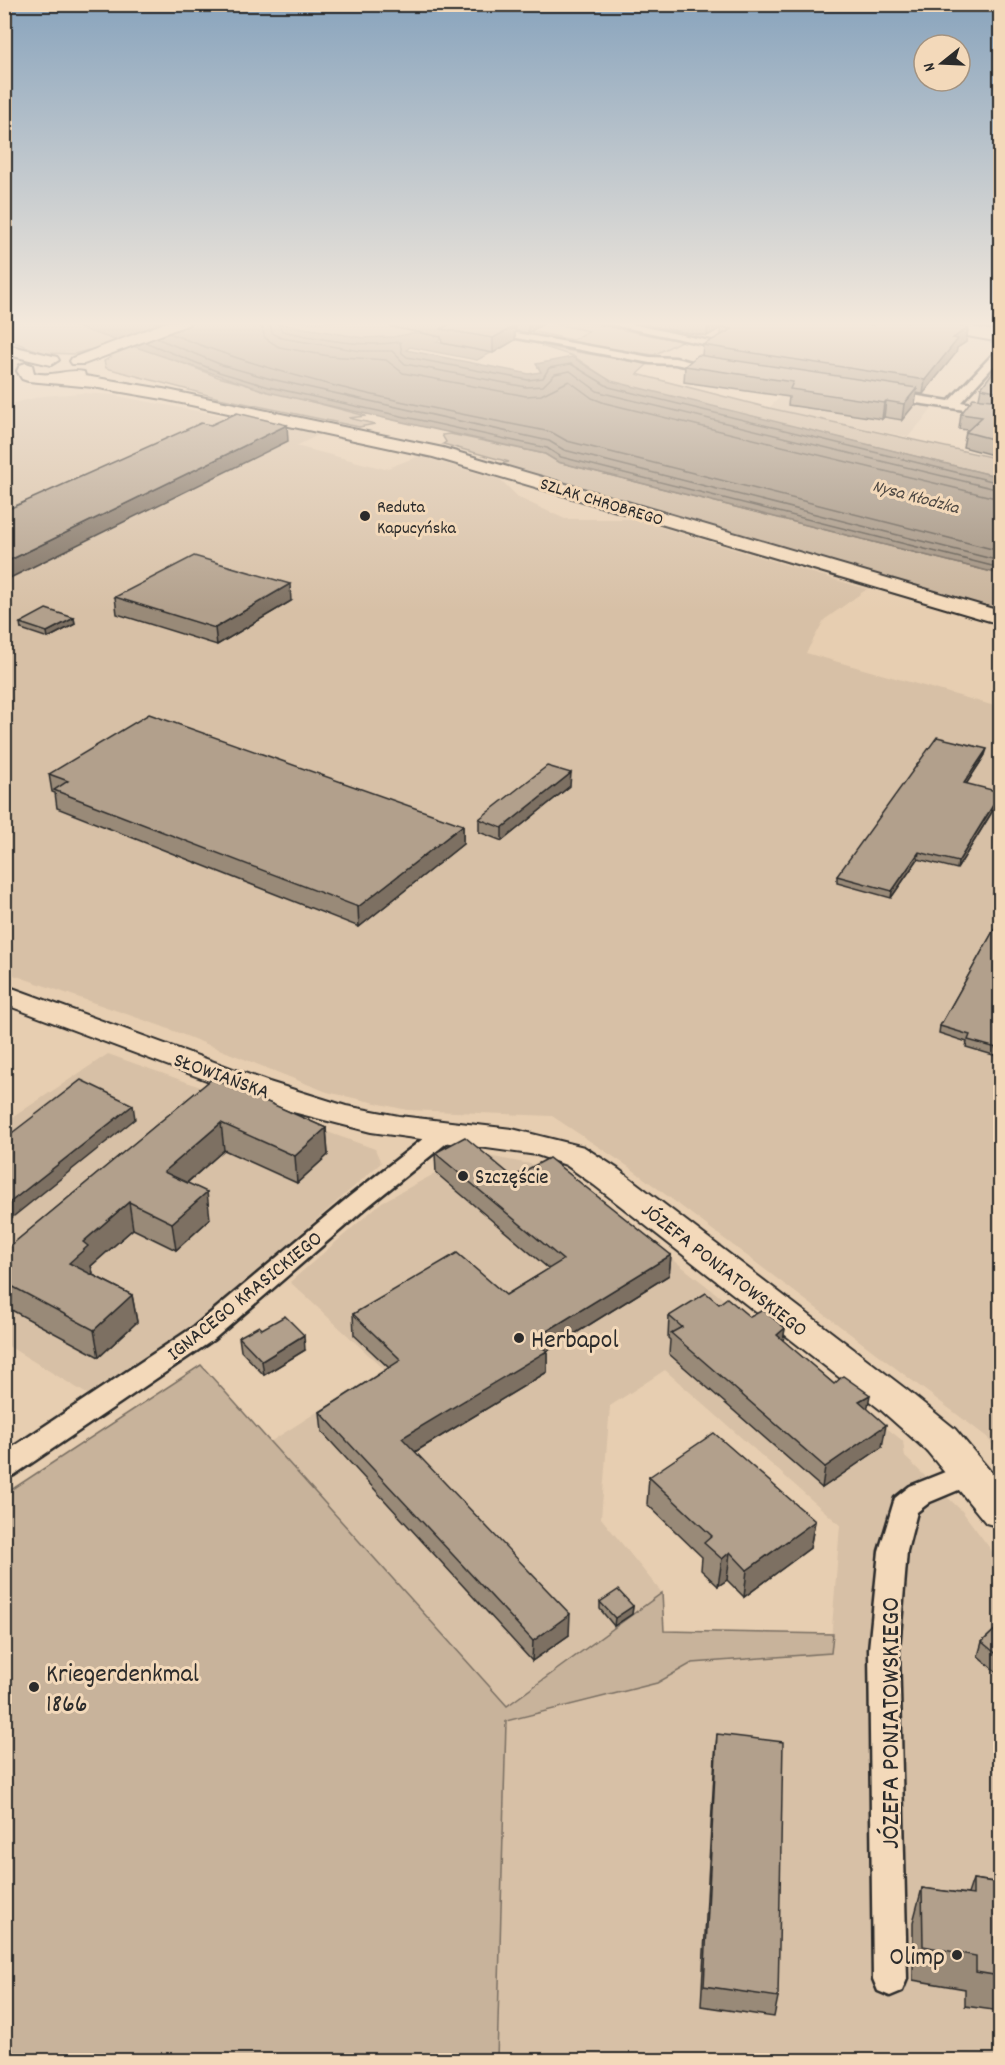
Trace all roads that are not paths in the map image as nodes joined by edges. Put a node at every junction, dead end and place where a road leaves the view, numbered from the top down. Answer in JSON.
{"nodes":[{"id":1,"x":278,"y":418,"type":"edge"},
{"id":2,"x":1000,"y":618,"type":"edge"},
{"id":3,"x":4,"y":994,"type":"edge"},
{"id":4,"x":446,"y":1132,"type":"junction"},
{"id":5,"x":4,"y":1467,"type":"edge"},
{"id":6,"x":970,"y":1473,"type":"junction"},
{"id":7,"x":1000,"y":1510,"type":"edge"},
{"id":8,"x":890,"y":1979,"type":"dead end"}],
"edges":[{"from":1,"to":2,"type":"main road","name":"SZLAK CHROBREGO"},
{"from":3,"to":4,"type":"main road","name":"SŁOWIAŃSKA"},
{"from":4,"to":5,"type":"street","name":"IGNACEGO KRASICKIEGO"},
{"from":4,"to":6,"type":"main road","name":"JÓZEFA PONIATOWSKIEGO"},
{"from":6,"to":7,"type":"main road","name":"JÓZEFA PONIATOWSKIEGO"},
{"from":6,"to":8,"type":"street","name":"JÓZEFA PONIATOWSKIEGO"}]}
